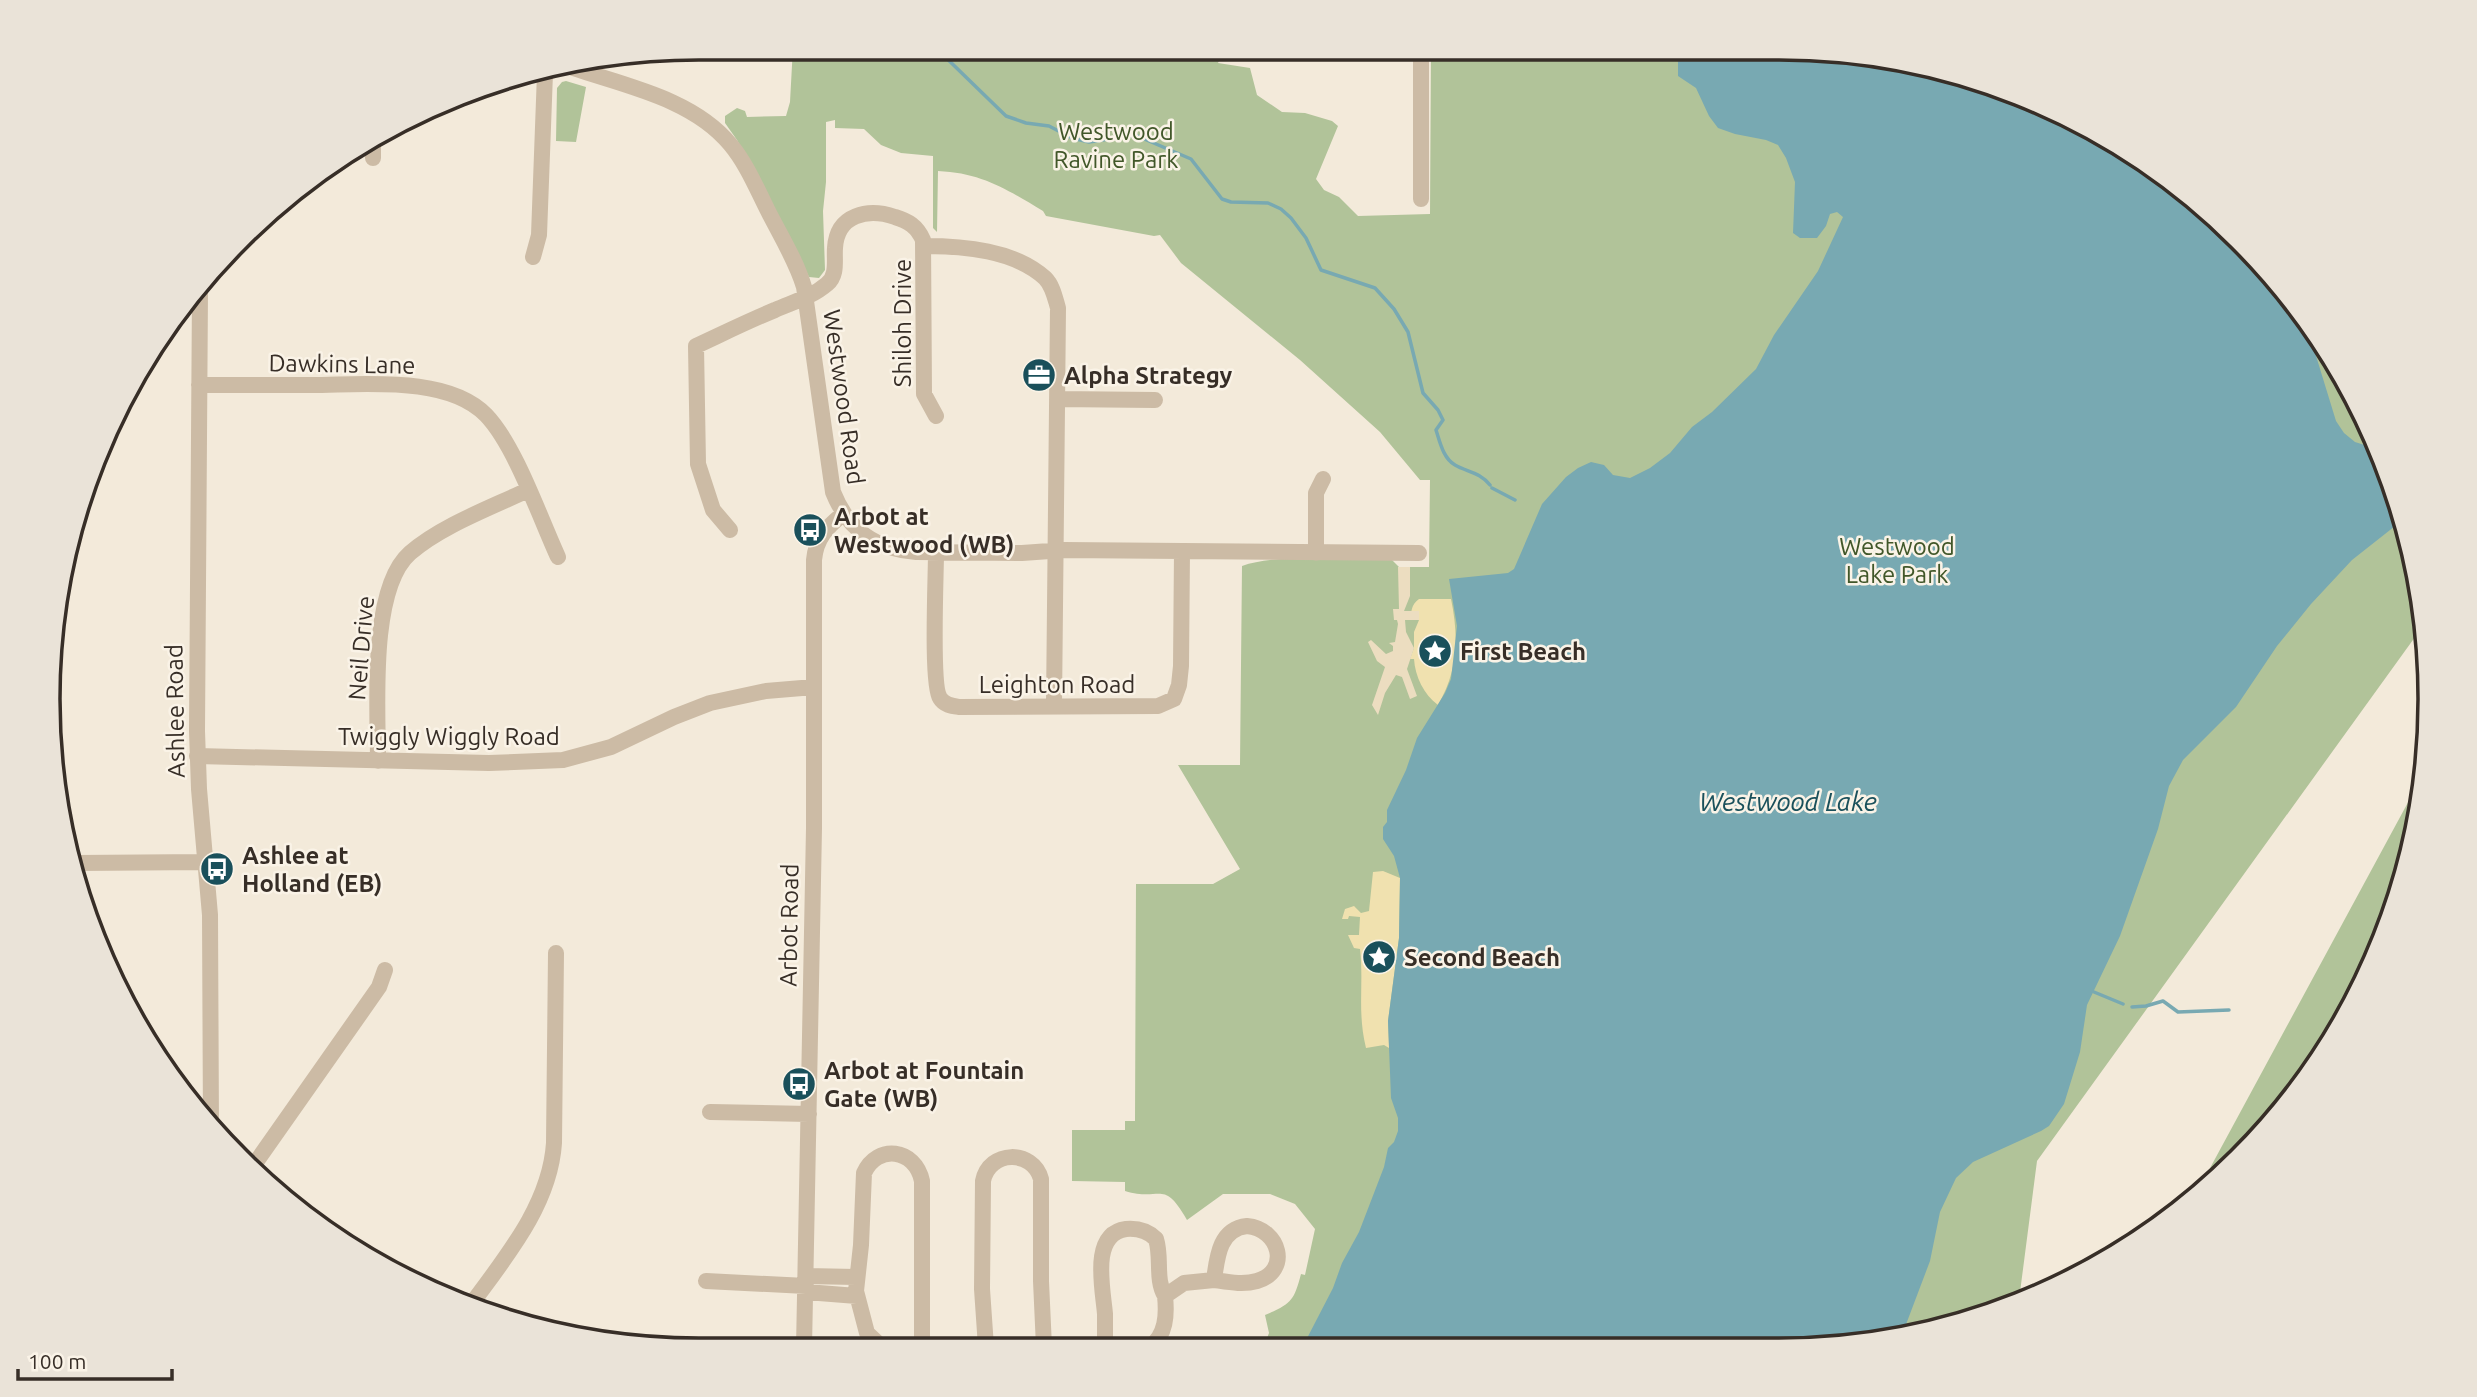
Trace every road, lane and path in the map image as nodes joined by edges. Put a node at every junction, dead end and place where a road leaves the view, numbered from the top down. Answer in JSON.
{"nodes":[{"id":1,"x":1421,"y":60,"type":"edge"},
{"id":2,"x":581,"y":71,"type":"edge"},
{"id":3,"x":545,"y":78,"type":"edge"},
{"id":4,"x":1421,"y":199,"type":"dead end"},
{"id":5,"x":924,"y":246,"type":"junction"},
{"id":6,"x":533,"y":257,"type":"dead end"},
{"id":7,"x":807,"y":296,"type":"junction"},
{"id":8,"x":200,"y":300,"type":"edge"},
{"id":9,"x":199,"y":385,"type":"junction"},
{"id":10,"x":1057,"y":399,"type":"junction"},
{"id":11,"x":1155,"y":400,"type":"dead end"},
{"id":12,"x":936,"y":416,"type":"dead end"},
{"id":13,"x":1323,"y":479,"type":"dead end"},
{"id":14,"x":528,"y":490,"type":"junction"},
{"id":15,"x":843,"y":514,"type":"junction"},
{"id":16,"x":730,"y":530,"type":"dead end"},
{"id":17,"x":1056,"y":551,"type":"junction"},
{"id":18,"x":1182,"y":551,"type":"junction"},
{"id":19,"x":936,"y":552,"type":"junction"},
{"id":20,"x":1316,"y":553,"type":"junction"},
{"id":21,"x":1419,"y":553,"type":"dead end"},
{"id":22,"x":558,"y":557,"type":"dead end"},
{"id":23,"x":814,"y":687,"type":"junction"},
{"id":24,"x":1054,"y":706,"type":"junction"},
{"id":25,"x":197,"y":756,"type":"junction"},
{"id":26,"x":378,"y":761,"type":"junction"},
{"id":27,"x":205,"y":862,"type":"junction"},
{"id":28,"x":81,"y":863,"type":"edge"},
{"id":29,"x":556,"y":953,"type":"dead end"},
{"id":30,"x":385,"y":970,"type":"dead end"},
{"id":31,"x":211,"y":1111,"type":"edge"},
{"id":32,"x":710,"y":1112,"type":"dead end"},
{"id":33,"x":809,"y":1114,"type":"junction"},
{"id":34,"x":257,"y":1160,"type":"edge"},
{"id":35,"x":856,"y":1277,"type":"junction"},
{"id":36,"x":1214,"y":1280,"type":"dead end"},
{"id":37,"x":706,"y":1281,"type":"dead end"},
{"id":38,"x":806,"y":1285,"type":"junction"},
{"id":39,"x":857,"y":1296,"type":"junction"},
{"id":40,"x":1165,"y":1296,"type":"junction"},
{"id":41,"x":476,"y":1298,"type":"edge"},
{"id":42,"x":804,"y":1338,"type":"edge"},
{"id":43,"x":872,"y":1338,"type":"edge"},
{"id":44,"x":922,"y":1338,"type":"edge"},
{"id":45,"x":985,"y":1338,"type":"edge"},
{"id":46,"x":1044,"y":1338,"type":"edge"},
{"id":47,"x":1104,"y":1338,"type":"edge"},
{"id":48,"x":1158,"y":1338,"type":"edge"}],
"edges":[{"from":1,"to":4,"type":"street"},
{"from":2,"to":7,"type":"street","name":"Westwood Road"},
{"from":3,"to":6,"type":"street"},
{"from":5,"to":7,"type":"street","name":"Shiloh Drive"},
{"from":5,"to":10,"type":"street"},
{"from":5,"to":12,"type":"street","name":"Shiloh Drive"},
{"from":7,"to":15,"type":"street","name":"Westwood Road"},
{"from":7,"to":16,"type":"street"},
{"from":8,"to":9,"type":"street","name":"Ashlee Road"},
{"from":9,"to":14,"type":"street","name":"Dawkins Lane"},
{"from":9,"to":25,"type":"street","name":"Ashlee Road"},
{"from":10,"to":11,"type":"street"},
{"from":10,"to":17,"type":"street"},
{"from":13,"to":20,"type":"street"},
{"from":14,"to":22,"type":"street","name":"Dawkins Lane"},
{"from":14,"to":26,"type":"street","name":"Neil Drive"},
{"from":15,"to":19,"type":"street","name":"Westwood Road"},
{"from":15,"to":23,"type":"street","name":"Arbot Road"},
{"from":17,"to":18,"type":"street","name":"Westwood Road"},
{"from":17,"to":19,"type":"street","name":"Westwood Road"},
{"from":17,"to":24,"type":"street"},
{"from":18,"to":20,"type":"street","name":"Westwood Road"},
{"from":18,"to":24,"type":"street","name":"Leighton Road"},
{"from":19,"to":24,"type":"street","name":"Leighton Road"},
{"from":20,"to":21,"type":"street","name":"Westwood Road"},
{"from":23,"to":26,"type":"street","name":"Twiggly Wiggly Road"},
{"from":23,"to":33,"type":"street","name":"Arbot Road"},
{"from":25,"to":26,"type":"street","name":"Twiggly Wiggly Road"},
{"from":25,"to":27,"type":"street","name":"Ashlee Road"},
{"from":27,"to":28,"type":"street"},
{"from":27,"to":31,"type":"street","name":"Ashlee Road"},
{"from":29,"to":41,"type":"street"},
{"from":30,"to":34,"type":"street"},
{"from":32,"to":33,"type":"street"},
{"from":33,"to":38,"type":"street","name":"Arbot Road"},
{"from":35,"to":38,"type":"street"},
{"from":35,"to":39,"type":"street"},
{"from":35,"to":44,"type":"street"},
{"from":36,"to":40,"type":"street"},
{"from":37,"to":38,"type":"street"},
{"from":38,"to":39,"type":"street"},
{"from":38,"to":42,"type":"street","name":"Arbot Road"},
{"from":39,"to":43,"type":"street"},
{"from":40,"to":47,"type":"street"},
{"from":40,"to":48,"type":"street"},
{"from":45,"to":46,"type":"street"}]}
